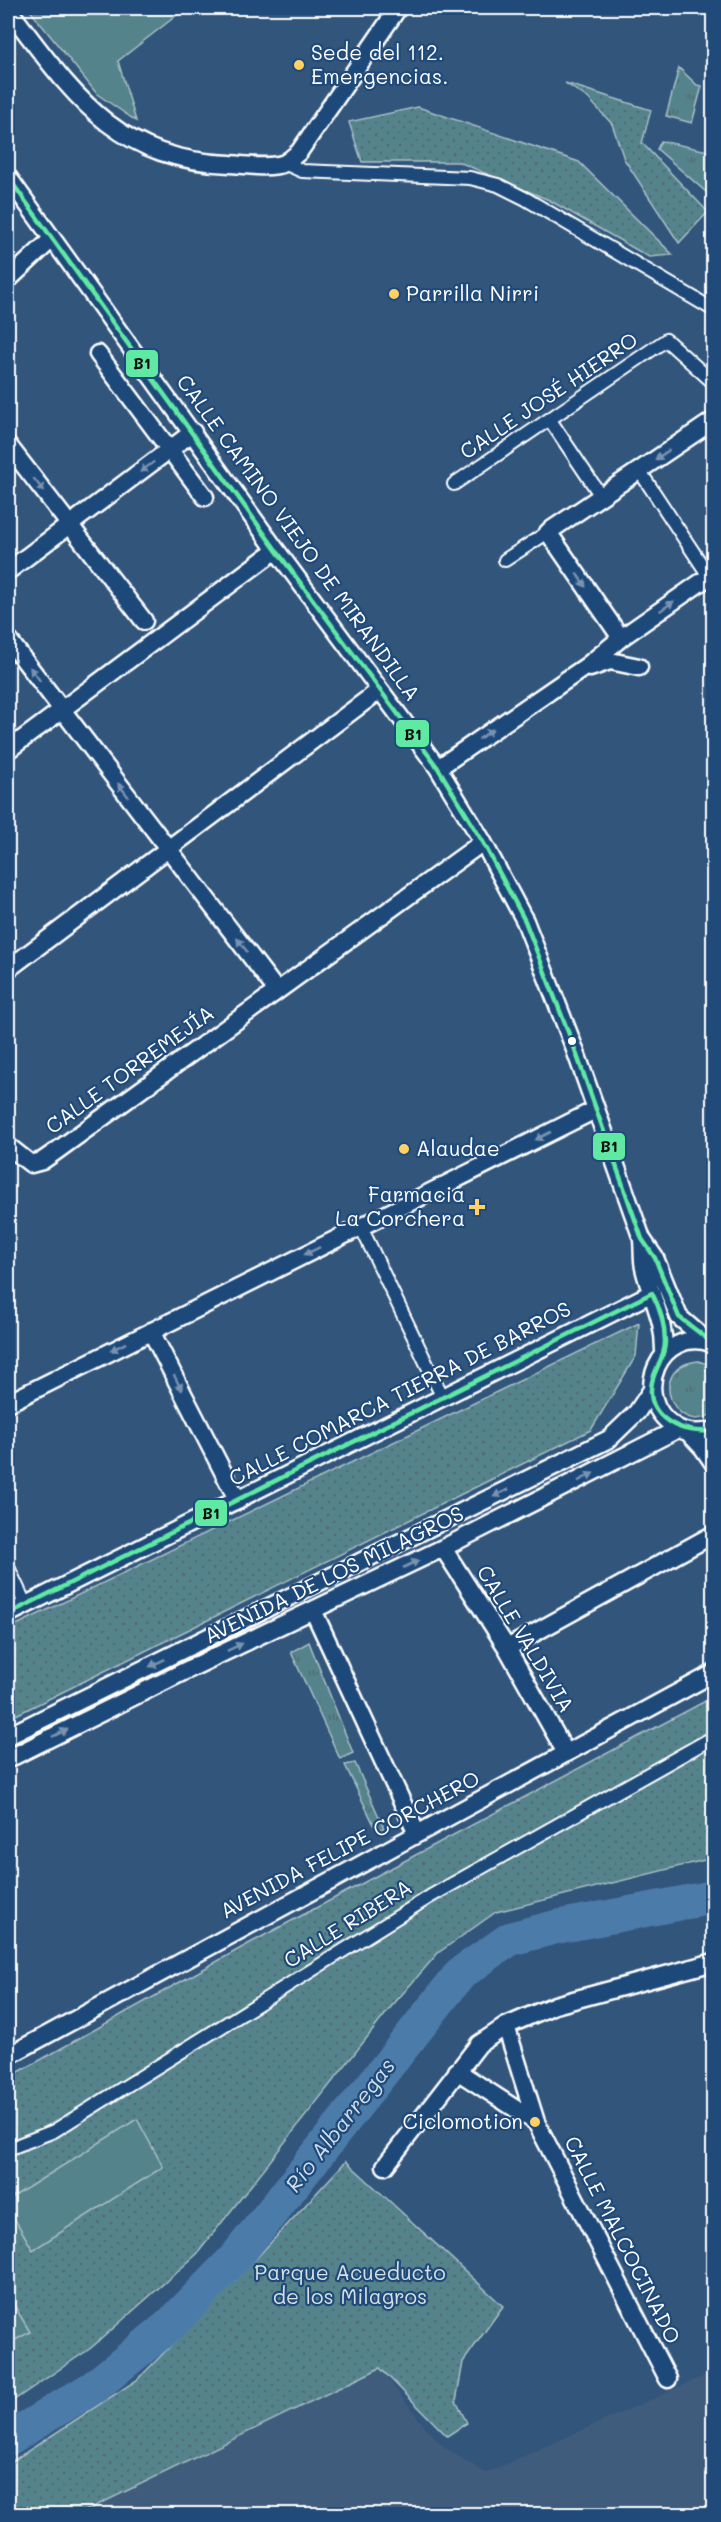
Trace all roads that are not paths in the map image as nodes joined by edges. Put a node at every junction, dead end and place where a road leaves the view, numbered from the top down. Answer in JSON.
{"nodes":[{"id":1,"x":398,"y":8,"type":"edge"},
{"id":2,"x":8,"y":9,"type":"edge"},
{"id":3,"x":284,"y":163,"type":"junction"},
{"id":4,"x":8,"y":177,"type":"edge"},
{"id":5,"x":52,"y":239,"type":"junction"},
{"id":6,"x":8,"y":280,"type":"edge"},
{"id":7,"x":714,"y":310,"type":"edge"},
{"id":8,"x":98,"y":354,"type":"dead end"},
{"id":9,"x":714,"y":383,"type":"edge"},
{"id":10,"x":549,"y":420,"type":"junction"},
{"id":11,"x":712,"y":423,"type":"edge"},
{"id":12,"x":193,"y":432,"type":"junction"},
{"id":13,"x":8,"y":445,"type":"edge"},
{"id":14,"x":169,"y":450,"type":"junction"},
{"id":15,"x":639,"y":470,"type":"junction"},
{"id":16,"x":454,"y":484,"type":"dead end"},
{"id":17,"x":601,"y":496,"type":"junction"},
{"id":18,"x":205,"y":497,"type":"dead end"},
{"id":19,"x":70,"y":525,"type":"junction"},
{"id":20,"x":548,"y":532,"type":"junction"},
{"id":21,"x":276,"y":550,"type":"junction"},
{"id":22,"x":505,"y":560,"type":"dead end"},
{"id":23,"x":8,"y":571,"type":"edge"},
{"id":24,"x":711,"y":574,"type":"edge"},
{"id":25,"x":144,"y":621,"type":"dead end"},
{"id":26,"x":621,"y":638,"type":"junction"},
{"id":27,"x":8,"y":639,"type":"edge"},
{"id":28,"x":639,"y":667,"type":"dead end"},
{"id":29,"x":575,"y":673,"type":"junction"},
{"id":30,"x":380,"y":690,"type":"junction"},
{"id":31,"x":62,"y":710,"type":"junction"},
{"id":32,"x":8,"y":750,"type":"edge"},
{"id":33,"x":438,"y":768,"type":"junction"},
{"id":34,"x":483,"y":842,"type":"junction"},
{"id":35,"x":168,"y":849,"type":"junction"},
{"id":36,"x":8,"y":969,"type":"edge"},
{"id":37,"x":277,"y":991,"type":"junction"},
{"id":38,"x":595,"y":1110,"type":"junction"},
{"id":39,"x":8,"y":1146,"type":"edge"},
{"id":40,"x":361,"y":1227,"type":"junction"},
{"id":41,"x":642,"y":1239,"type":"junction"},
{"id":42,"x":652,"y":1293,"type":"junction"},
{"id":43,"x":151,"y":1330,"type":"junction"},
{"id":44,"x":711,"y":1343,"type":"edge"},
{"id":45,"x":664,"y":1355,"type":"junction"},
{"id":46,"x":651,"y":1391,"type":"junction"},
{"id":47,"x":443,"y":1398,"type":"junction"},
{"id":48,"x":8,"y":1403,"type":"edge"},
{"id":49,"x":714,"y":1430,"type":"edge"},
{"id":50,"x":683,"y":1431,"type":"junction"},
{"id":51,"x":714,"y":1464,"type":"edge"},
{"id":52,"x":237,"y":1501,"type":"junction"},
{"id":53,"x":714,"y":1534,"type":"edge"},
{"id":54,"x":443,"y":1548,"type":"junction"},
{"id":55,"x":8,"y":1567,"type":"edge"},
{"id":56,"x":26,"y":1606,"type":"junction"},
{"id":57,"x":313,"y":1610,"type":"junction"},
{"id":58,"x":8,"y":1614,"type":"edge"},
{"id":59,"x":507,"y":1648,"type":"junction"},
{"id":60,"x":714,"y":1673,"type":"edge"},
{"id":61,"x":8,"y":1736,"type":"edge"},
{"id":62,"x":714,"y":1737,"type":"edge"},
{"id":63,"x":566,"y":1753,"type":"junction"},
{"id":64,"x":8,"y":1759,"type":"edge"},
{"id":65,"x":417,"y":1834,"type":"junction"},
{"id":66,"x":714,"y":1962,"type":"edge"},
{"id":67,"x":506,"y":2026,"type":"junction"},
{"id":68,"x":8,"y":2056,"type":"edge"},
{"id":69,"x":457,"y":2071,"type":"junction"},
{"id":70,"x":536,"y":2122,"type":"junction"},
{"id":71,"x":8,"y":2149,"type":"edge"},
{"id":72,"x":385,"y":2166,"type":"dead end"},
{"id":73,"x":668,"y":2379,"type":"dead end"}],
"edges":[{"from":1,"to":3,"type":"street"},
{"from":2,"to":3,"type":"street"},
{"from":3,"to":7,"type":"street"},
{"from":4,"to":5,"type":"street","name":"CALLE CAMINO VIEJO DE MIRANDILLA"},
{"from":5,"to":6,"type":"street"},
{"from":5,"to":12,"type":"street","name":"CALLE CAMINO VIEJO DE MIRANDILLA"},
{"from":8,"to":14,"type":"street"},
{"from":9,"to":10,"type":"street","name":"CALLE JOSÉ HIERRO"},
{"from":10,"to":16,"type":"street","name":"CALLE JOSÉ HIERRO"},
{"from":10,"to":17,"type":"street"},
{"from":11,"to":15,"type":"street","one_way":true},
{"from":12,"to":14,"type":"street"},
{"from":12,"to":21,"type":"street","name":"CALLE CAMINO VIEJO DE MIRANDILLA"},
{"from":13,"to":19,"type":"street","one_way":true},
{"from":14,"to":18,"type":"street"},
{"from":14,"to":19,"type":"street","one_way":true},
{"from":15,"to":17,"type":"street"},
{"from":15,"to":24,"type":"street"},
{"from":17,"to":20,"type":"street"},
{"from":19,"to":23,"type":"street"},
{"from":19,"to":25,"type":"street"},
{"from":20,"to":22,"type":"street"},
{"from":20,"to":26,"type":"street","one_way":true},
{"from":21,"to":30,"type":"street","name":"CALLE CAMINO VIEJO DE MIRANDILLA"},
{"from":21,"to":31,"type":"street"},
{"from":26,"to":24,"type":"street","one_way":true},
{"from":26,"to":29,"type":"street"},
{"from":31,"to":27,"type":"street","one_way":true},
{"from":28,"to":29,"type":"street"},
{"from":33,"to":29,"type":"street","one_way":true},
{"from":30,"to":33,"type":"street","name":"CALLE CAMINO VIEJO DE MIRANDILLA"},
{"from":30,"to":35,"type":"street"},
{"from":31,"to":32,"type":"street"},
{"from":35,"to":31,"type":"street","one_way":true},
{"from":33,"to":34,"type":"street","name":"CALLE CAMINO VIEJO DE MIRANDILLA"},
{"from":34,"to":37,"type":"street","name":"CALLE TORREMEJÍA"},
{"from":34,"to":38,"type":"street","name":"CALLE CAMINO VIEJO DE MIRANDILLA"},
{"from":35,"to":36,"type":"street"},
{"from":37,"to":35,"type":"street","one_way":true},
{"from":37,"to":39,"type":"street","name":"CALLE TORREMEJÍA"},
{"from":38,"to":40,"type":"street","one_way":true},
{"from":38,"to":41,"type":"street","name":"CALLE CAMINO VIEJO DE MIRANDILLA"},
{"from":40,"to":43,"type":"street","one_way":true},
{"from":40,"to":47,"type":"street"},
{"from":41,"to":42,"type":"street","name":"CALLE CAMINO VIEJO DE MIRANDILLA"},
{"from":41,"to":44,"type":"street","name":"CALLE CAMINO VIEJO DE MIRANDILLA"},
{"from":42,"to":45,"type":"street","name":"CALLE CAMINO VIEJO DE MIRANDILLA"},
{"from":42,"to":47,"type":"street","name":"CALLE COMARCA TIERRA DE BARROS"},
{"from":43,"to":48,"type":"street","one_way":true},
{"from":43,"to":52,"type":"street","one_way":true},
{"from":44,"to":45,"type":"street"},
{"from":45,"to":46,"type":"street","name":"AVENIDA DE LOS MILAGROS"},
{"from":46,"to":50,"type":"street"},
{"from":46,"to":61,"type":"street","name":"AVENIDA DE LOS MILAGROS","one_way":true},
{"from":47,"to":52,"type":"street","name":"CALLE COMARCA TIERRA DE BARROS"},
{"from":49,"to":50,"type":"street"},
{"from":50,"to":51,"type":"street"},
{"from":54,"to":50,"type":"street","name":"AVENIDA DE LOS MILAGROS","one_way":true},
{"from":52,"to":56,"type":"street","name":"CALLE COMARCA TIERRA DE BARROS"},
{"from":53,"to":59,"type":"street"},
{"from":57,"to":54,"type":"street","name":"AVENIDA DE LOS MILAGROS","one_way":true},
{"from":54,"to":59,"type":"street","name":"CALLE VALDIVIA"},
{"from":55,"to":56,"type":"street"},
{"from":56,"to":58,"type":"street","name":"CALLE COMARCA TIERRA DE BARROS"},
{"from":64,"to":57,"type":"street","name":"AVENIDA DE LOS MILAGROS","one_way":true},
{"from":57,"to":65,"type":"street"},
{"from":59,"to":63,"type":"street","name":"CALLE VALDIVIA"},
{"from":60,"to":63,"type":"street","name":"AVENIDA FELIPE CORCHERO"},
{"from":62,"to":71,"type":"street","name":"CALLE RIBERA"},
{"from":63,"to":65,"type":"street","name":"AVENIDA FELIPE CORCHERO"},
{"from":65,"to":68,"type":"street","name":"AVENIDA FELIPE CORCHERO"},
{"from":66,"to":67,"type":"street"},
{"from":67,"to":69,"type":"street"},
{"from":67,"to":70,"type":"street","name":"CALLE MALCOCINADO"},
{"from":69,"to":70,"type":"street","name":"CALLE MALCOCINADO"},
{"from":69,"to":72,"type":"street"},
{"from":70,"to":73,"type":"street","name":"CALLE MALCOCINADO"}]}
